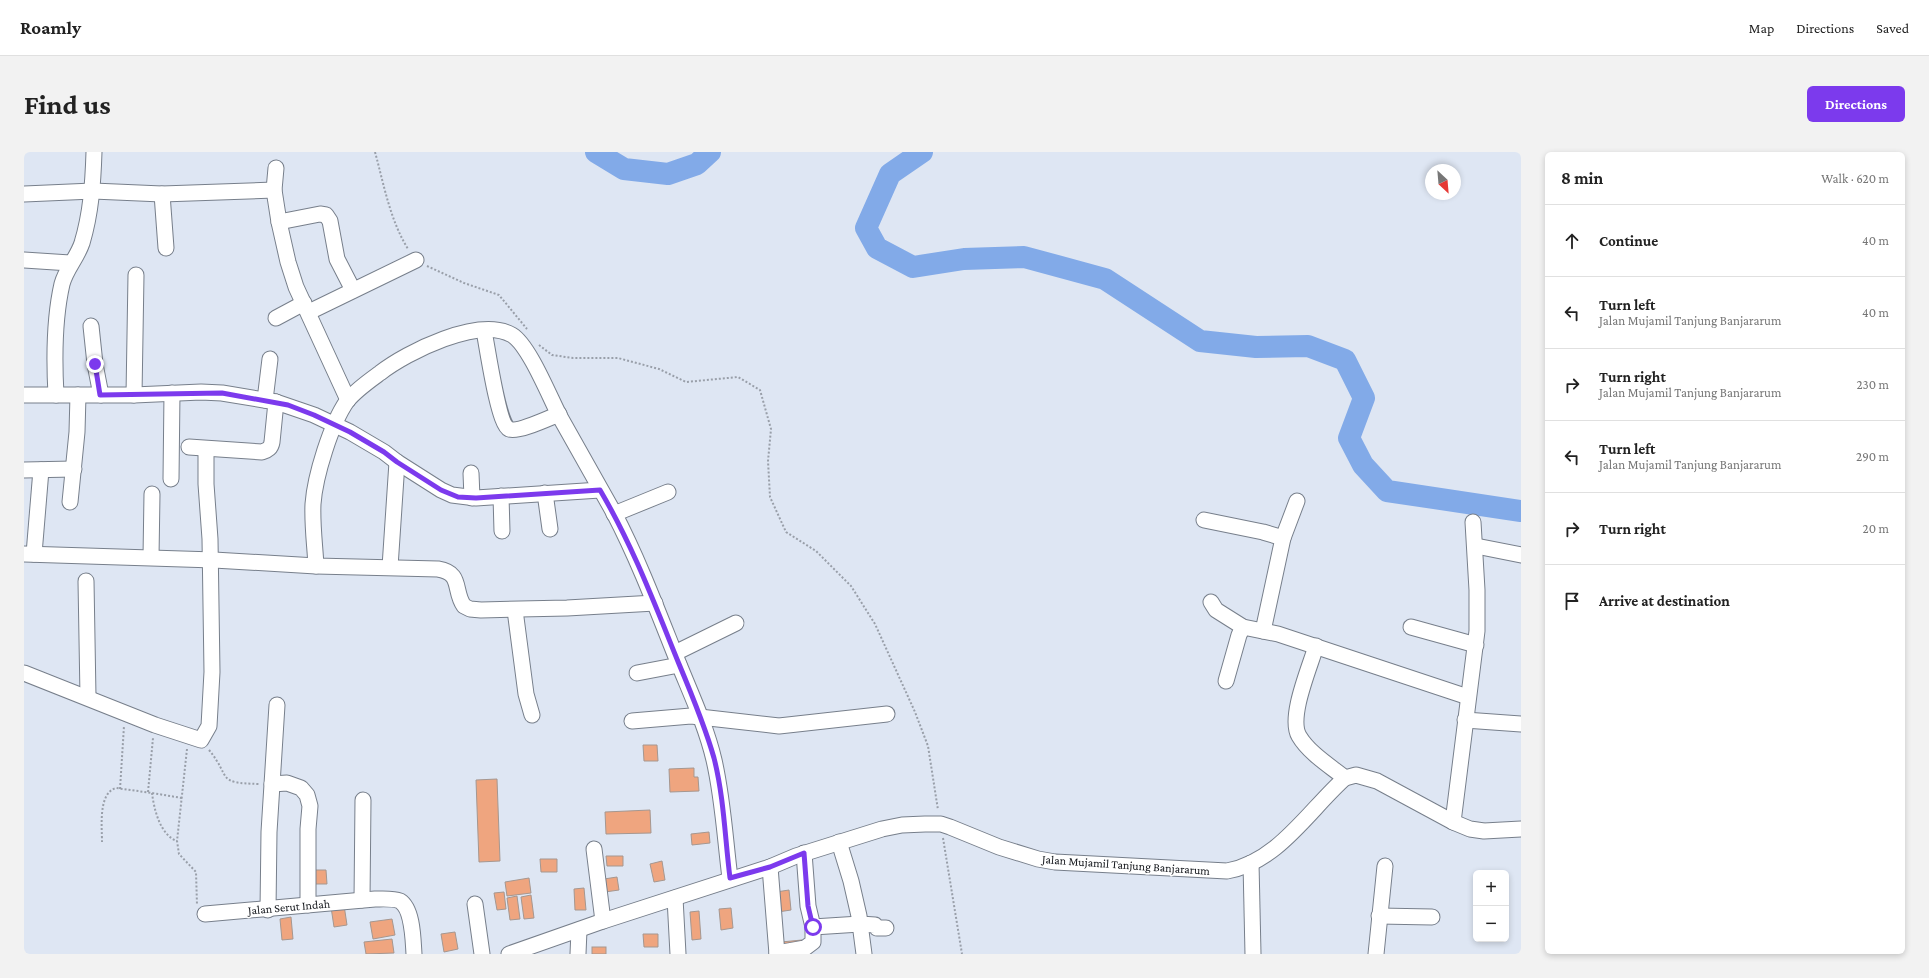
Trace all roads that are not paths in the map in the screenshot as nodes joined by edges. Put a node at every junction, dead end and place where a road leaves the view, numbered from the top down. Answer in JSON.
{"nodes":[{"id":1,"x":94,"y":152,"type":"edge"},
{"id":2,"x":276,"y":168,"type":"dead end"},
{"id":3,"x":274,"y":190,"type":"junction"},
{"id":4,"x":93,"y":191,"type":"junction"},
{"id":5,"x":24,"y":194,"type":"edge"},
{"id":6,"x":162,"y":194,"type":"junction"},
{"id":7,"x":279,"y":222,"type":"junction"},
{"id":8,"x":166,"y":248,"type":"dead end"},
{"id":9,"x":24,"y":260,"type":"edge"},
{"id":10,"x":416,"y":260,"type":"road end"},
{"id":11,"x":70,"y":263,"type":"junction"},
{"id":12,"x":136,"y":275,"type":"dead end"},
{"id":13,"x":353,"y":290,"type":"junction"},
{"id":14,"x":306,"y":308,"type":"junction"},
{"id":15,"x":276,"y":318,"type":"dead end"},
{"id":16,"x":91,"y":326,"type":"dead end"},
{"id":17,"x":484,"y":331,"type":"junction"},
{"id":18,"x":270,"y":359,"type":"dead end"},
{"id":19,"x":172,"y":393,"type":"junction"},
{"id":20,"x":24,"y":395,"type":"edge"},
{"id":21,"x":56,"y":395,"type":"junction"},
{"id":22,"x":78,"y":395,"type":"junction"},
{"id":23,"x":100,"y":395,"type":"junction"},
{"id":24,"x":134,"y":395,"type":"junction"},
{"id":25,"x":348,"y":400,"type":"junction"},
{"id":26,"x":271,"y":401,"type":"junction"},
{"id":27,"x":559,"y":414,"type":"junction"},
{"id":28,"x":334,"y":425,"type":"junction"},
{"id":29,"x":189,"y":447,"type":"dead end"},
{"id":30,"x":206,"y":448,"type":"junction"},
{"id":31,"x":397,"y":462,"type":"junction"},
{"id":32,"x":74,"y":469,"type":"junction"},
{"id":33,"x":24,"y":470,"type":"edge"},
{"id":34,"x":42,"y":470,"type":"junction"},
{"id":35,"x":471,"y":473,"type":"dead end"},
{"id":36,"x":171,"y":480,"type":"dead end"},
{"id":37,"x":600,"y":490,"type":"junction"},
{"id":38,"x":668,"y":492,"type":"dead end"},
{"id":39,"x":545,"y":493,"type":"junction"},
{"id":40,"x":152,"y":494,"type":"dead end"},
{"id":41,"x":501,"y":496,"type":"junction"},
{"id":42,"x":472,"y":498,"type":"junction"},
{"id":43,"x":70,"y":502,"type":"dead end"},
{"id":44,"x":1297,"y":502,"type":"dead end"},
{"id":45,"x":614,"y":514,"type":"junction"},
{"id":46,"x":1204,"y":520,"type":"dead end"},
{"id":47,"x":1473,"y":522,"type":"dead end"},
{"id":48,"x":550,"y":530,"type":"dead end"},
{"id":49,"x":502,"y":531,"type":"dead end"},
{"id":50,"x":1283,"y":538,"type":"junction"},
{"id":51,"x":1476,"y":546,"type":"junction"},
{"id":52,"x":29,"y":554,"type":"edge"},
{"id":53,"x":1521,"y":555,"type":"edge"},
{"id":54,"x":151,"y":557,"type":"junction"},
{"id":55,"x":210,"y":560,"type":"junction"},
{"id":56,"x":316,"y":566,"type":"junction"},
{"id":57,"x":390,"y":567,"type":"junction"},
{"id":58,"x":86,"y":581,"type":"dead end"},
{"id":59,"x":1211,"y":602,"type":"dead end"},
{"id":60,"x":655,"y":603,"type":"junction"},
{"id":61,"x":515,"y":610,"type":"junction"},
{"id":62,"x":736,"y":623,"type":"dead end"},
{"id":63,"x":1243,"y":627,"type":"junction"},
{"id":64,"x":1411,"y":627,"type":"dead end"},
{"id":65,"x":1264,"y":631,"type":"junction"},
{"id":66,"x":1476,"y":645,"type":"junction"},
{"id":67,"x":1316,"y":646,"type":"junction"},
{"id":68,"x":677,"y":659,"type":"junction"},
{"id":69,"x":24,"y":673,"type":"edge"},
{"id":70,"x":637,"y":673,"type":"dead end"},
{"id":71,"x":1226,"y":681,"type":"dead end"},
{"id":72,"x":88,"y":697,"type":"junction"},
{"id":73,"x":1468,"y":697,"type":"junction"},
{"id":74,"x":277,"y":705,"type":"dead end"},
{"id":75,"x":887,"y":714,"type":"dead end"},
{"id":76,"x":532,"y":715,"type":"dead end"},
{"id":77,"x":700,"y":718,"type":"junction"},
{"id":78,"x":632,"y":720,"type":"dead end"},
{"id":79,"x":1465,"y":720,"type":"junction"},
{"id":80,"x":1521,"y":724,"type":"edge"},
{"id":81,"x":1345,"y":778,"type":"junction"},
{"id":82,"x":272,"y":784,"type":"junction"},
{"id":83,"x":363,"y":800,"type":"dead end"},
{"id":84,"x":1453,"y":822,"type":"junction"},
{"id":85,"x":1521,"y":829,"type":"edge"},
{"id":86,"x":839,"y":842,"type":"junction"},
{"id":87,"x":594,"y":849,"type":"dead end"},
{"id":88,"x":804,"y":853,"type":"junction"},
{"id":89,"x":1251,"y":863,"type":"junction"},
{"id":90,"x":1385,"y":866,"type":"dead end"},
{"id":91,"x":770,"y":867,"type":"junction"},
{"id":92,"x":730,"y":878,"type":"junction"},
{"id":93,"x":675,"y":898,"type":"junction"},
{"id":94,"x":362,"y":900,"type":"junction"},
{"id":95,"x":475,"y":904,"type":"dead end"},
{"id":96,"x":308,"y":905,"type":"junction"},
{"id":97,"x":268,"y":910,"type":"junction"},
{"id":98,"x":205,"y":914,"type":"road end"},
{"id":99,"x":1379,"y":916,"type":"junction"},
{"id":100,"x":1432,"y":917,"type":"dead end"},
{"id":101,"x":603,"y":921,"type":"junction"},
{"id":102,"x":860,"y":924,"type":"junction"},
{"id":103,"x":813,"y":927,"type":"junction"},
{"id":104,"x":886,"y":928,"type":"dead end"},
{"id":105,"x":579,"y":930,"type":"junction"},
{"id":106,"x":414,"y":954,"type":"edge"},
{"id":107,"x":482,"y":954,"type":"edge"},
{"id":108,"x":509,"y":954,"type":"edge"},
{"id":109,"x":578,"y":954,"type":"edge"},
{"id":110,"x":678,"y":954,"type":"edge"},
{"id":111,"x":777,"y":954,"type":"edge"},
{"id":112,"x":864,"y":954,"type":"edge"},
{"id":113,"x":1252,"y":954,"type":"edge"},
{"id":114,"x":1376,"y":954,"type":"edge"}],
"edges":[{"from":1,"to":4,"type":"street"},
{"from":2,"to":3,"type":"street"},
{"from":3,"to":6,"type":"street"},
{"from":3,"to":7,"type":"street"},
{"from":4,"to":5,"type":"street"},
{"from":4,"to":6,"type":"street"},
{"from":4,"to":11,"type":"street"},
{"from":6,"to":8,"type":"street"},
{"from":7,"to":13,"type":"street"},
{"from":7,"to":14,"type":"street"},
{"from":9,"to":11,"type":"street"},
{"from":10,"to":13,"type":"street"},
{"from":11,"to":21,"type":"street"},
{"from":12,"to":24,"type":"street"},
{"from":13,"to":14,"type":"street"},
{"from":14,"to":15,"type":"street"},
{"from":14,"to":25,"type":"street"},
{"from":16,"to":23,"type":"street"},
{"from":17,"to":25,"type":"street"},
{"from":17,"to":27,"type":"street"},
{"from":17,"to":27,"type":"street"},
{"from":18,"to":26,"type":"street"},
{"from":19,"to":24,"type":"street"},
{"from":19,"to":26,"type":"street"},
{"from":19,"to":36,"type":"street"},
{"from":20,"to":21,"type":"street"},
{"from":21,"to":22,"type":"street"},
{"from":22,"to":23,"type":"street"},
{"from":22,"to":32,"type":"street"},
{"from":23,"to":24,"type":"street"},
{"from":25,"to":28,"type":"street"},
{"from":26,"to":28,"type":"street"},
{"from":26,"to":30,"type":"street"},
{"from":27,"to":37,"type":"street"},
{"from":28,"to":31,"type":"street"},
{"from":28,"to":56,"type":"street"},
{"from":29,"to":30,"type":"street"},
{"from":30,"to":55,"type":"street"},
{"from":31,"to":42,"type":"street"},
{"from":31,"to":57,"type":"street"},
{"from":32,"to":34,"type":"street"},
{"from":32,"to":43,"type":"street"},
{"from":33,"to":34,"type":"street"},
{"from":34,"to":52,"type":"street"},
{"from":35,"to":42,"type":"street"},
{"from":37,"to":39,"type":"street"},
{"from":37,"to":45,"type":"street"},
{"from":38,"to":45,"type":"street"},
{"from":39,"to":41,"type":"street"},
{"from":39,"to":48,"type":"street"},
{"from":40,"to":54,"type":"street"},
{"from":41,"to":42,"type":"street"},
{"from":41,"to":49,"type":"street"},
{"from":44,"to":50,"type":"street"},
{"from":45,"to":60,"type":"street"},
{"from":46,"to":50,"type":"street"},
{"from":47,"to":51,"type":"street"},
{"from":50,"to":65,"type":"street"},
{"from":51,"to":53,"type":"street"},
{"from":51,"to":66,"type":"street"},
{"from":52,"to":54,"type":"street"},
{"from":54,"to":55,"type":"street"},
{"from":55,"to":56,"type":"street"},
{"from":55,"to":72,"type":"street"},
{"from":56,"to":57,"type":"street"},
{"from":57,"to":61,"type":"street"},
{"from":58,"to":72,"type":"street"},
{"from":59,"to":63,"type":"street"},
{"from":60,"to":61,"type":"street"},
{"from":60,"to":68,"type":"street"},
{"from":61,"to":76,"type":"street"},
{"from":62,"to":68,"type":"street"},
{"from":63,"to":65,"type":"street"},
{"from":63,"to":71,"type":"street"},
{"from":64,"to":66,"type":"street"},
{"from":65,"to":67,"type":"street"},
{"from":66,"to":73,"type":"street"},
{"from":67,"to":73,"type":"street"},
{"from":67,"to":81,"type":"street"},
{"from":68,"to":70,"type":"street"},
{"from":68,"to":77,"type":"street"},
{"from":69,"to":72,"type":"street"},
{"from":73,"to":79,"type":"street"},
{"from":74,"to":82,"type":"street"},
{"from":75,"to":77,"type":"street"},
{"from":77,"to":78,"type":"street"},
{"from":77,"to":92,"type":"street"},
{"from":79,"to":80,"type":"street"},
{"from":79,"to":84,"type":"street"},
{"from":81,"to":84,"type":"street"},
{"from":81,"to":89,"type":"street","name":"Jalan Mujamil Tanjung Banjararum"},
{"from":82,"to":96,"type":"street"},
{"from":82,"to":97,"type":"street"},
{"from":83,"to":94,"type":"street"},
{"from":84,"to":85,"type":"street"},
{"from":86,"to":88,"type":"street","name":"Jalan Mujamil Tanjung Banjararum"},
{"from":86,"to":89,"type":"street","name":"Jalan Mujamil Tanjung Banjararum"},
{"from":86,"to":102,"type":"street"},
{"from":87,"to":101,"type":"street"},
{"from":88,"to":91,"type":"street","name":"Jalan Mujamil Tanjung Banjararum"},
{"from":88,"to":103,"type":"street"},
{"from":89,"to":113,"type":"street"},
{"from":90,"to":99,"type":"street"},
{"from":91,"to":92,"type":"street","name":"Jalan Mujamil Tanjung Banjararum"},
{"from":91,"to":111,"type":"street"},
{"from":92,"to":93,"type":"street","name":"Jalan Mujamil Tanjung Banjararum"},
{"from":93,"to":101,"type":"street","name":"Jalan Mujamil Tanjung Banjararum"},
{"from":93,"to":110,"type":"street"},
{"from":94,"to":96,"type":"street","name":"Jalan Serut Indah"},
{"from":94,"to":106,"type":"street","name":"Jalan Serut Indah"},
{"from":95,"to":107,"type":"street"},
{"from":96,"to":97,"type":"street","name":"Jalan Serut Indah"},
{"from":97,"to":98,"type":"street","name":"Jalan Serut Indah"},
{"from":99,"to":100,"type":"street"},
{"from":99,"to":114,"type":"street"},
{"from":101,"to":105,"type":"street","name":"Jalan Mujamil Tanjung Banjararum"},
{"from":102,"to":103,"type":"street"},
{"from":102,"to":104,"type":"street"},
{"from":102,"to":112,"type":"street"},
{"from":103,"to":111,"type":"street"},
{"from":105,"to":108,"type":"street","name":"Jalan Mujamil Tanjung Banjararum"},
{"from":105,"to":109,"type":"street"}]}
